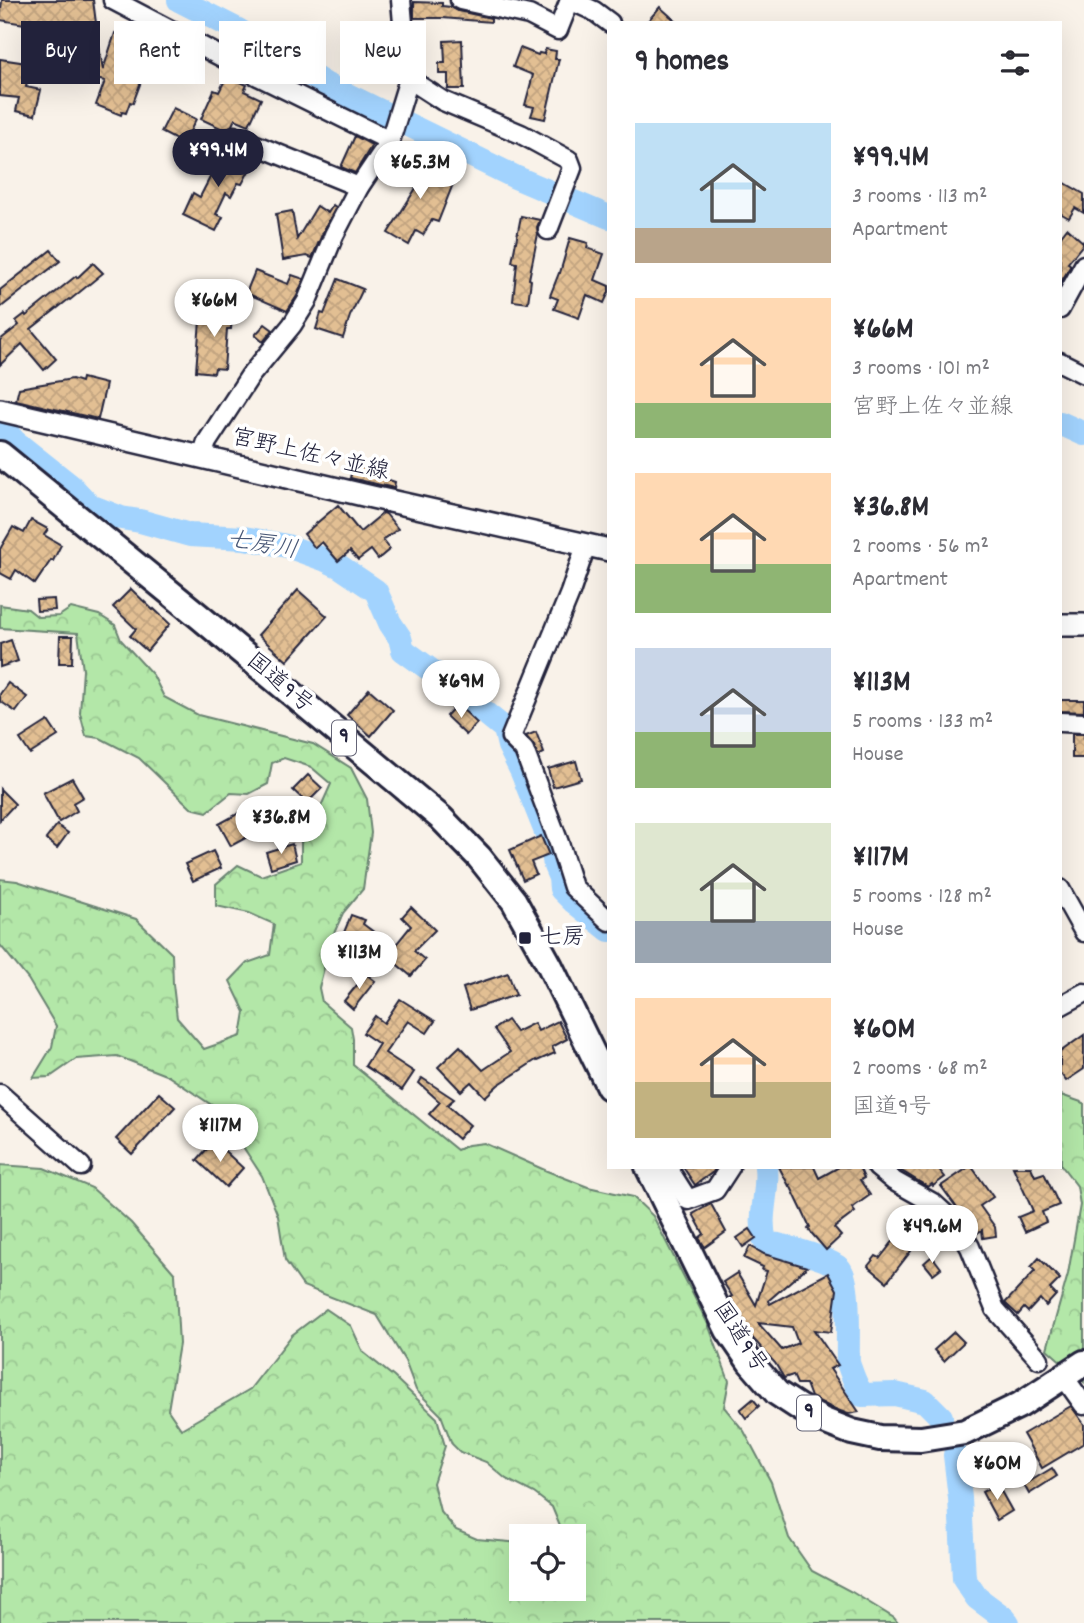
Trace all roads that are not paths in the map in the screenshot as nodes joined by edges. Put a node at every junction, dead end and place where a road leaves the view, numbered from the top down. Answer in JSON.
{"nodes":[{"id":1,"x":113,"y":0,"type":"edge"},
{"id":2,"x":401,"y":0,"type":"edge"},
{"id":3,"x":460,"y":0,"type":"edge"},
{"id":4,"x":570,"y":0,"type":"edge"},
{"id":5,"x":402,"y":21,"type":"edge"},
{"id":6,"x":607,"y":21,"type":"edge"},
{"id":7,"x":408,"y":84,"type":"edge"},
{"id":8,"x":410,"y":84,"type":"edge"},
{"id":9,"x":234,"y":136,"type":"dead end"},
{"id":10,"x":391,"y":139,"type":"junction"},
{"id":11,"x":359,"y":187,"type":"junction"},
{"id":12,"x":548,"y":229,"type":"dead end"},
{"id":13,"x":1084,"y":265,"type":"edge"},
{"id":14,"x":1062,"y":305,"type":"edge"},
{"id":15,"x":1062,"y":363,"type":"edge"},
{"id":16,"x":1084,"y":374,"type":"edge"},
{"id":17,"x":0,"y":410,"type":"edge"},
{"id":18,"x":0,"y":454,"type":"edge"},
{"id":19,"x":202,"y":457,"type":"junction"},
{"id":20,"x":586,"y":545,"type":"junction"},
{"id":21,"x":607,"y":550,"type":"edge"},
{"id":22,"x":1062,"y":625,"type":"edge"},
{"id":23,"x":1084,"y":625,"type":"edge"},
{"id":24,"x":1062,"y":722,"type":"edge"},
{"id":25,"x":1084,"y":723,"type":"edge"},
{"id":26,"x":1062,"y":893,"type":"edge"},
{"id":27,"x":607,"y":919,"type":"edge"},
{"id":28,"x":1084,"y":932,"type":"edge"},
{"id":29,"x":1084,"y":993,"type":"edge"},
{"id":30,"x":1062,"y":1005,"type":"edge"},
{"id":31,"x":607,"y":1083,"type":"edge"},
{"id":32,"x":0,"y":1094,"type":"edge"},
{"id":33,"x":81,"y":1166,"type":"dead end"},
{"id":34,"x":649,"y":1169,"type":"edge"},
{"id":35,"x":667,"y":1169,"type":"edge"},
{"id":36,"x":729,"y":1169,"type":"edge"},
{"id":37,"x":879,"y":1169,"type":"edge"},
{"id":38,"x":1039,"y":1359,"type":"dead end"},
{"id":39,"x":1084,"y":1363,"type":"edge"},
{"id":40,"x":1069,"y":1384,"type":"dead end"},
{"id":41,"x":1084,"y":1405,"type":"edge"}],
"edges":[{"from":1,"to":10,"type":"street"},
{"from":2,"to":5,"type":"street"},
{"from":3,"to":4,"type":"street"},
{"from":4,"to":6,"type":"street"},
{"from":7,"to":10,"type":"street"},
{"from":8,"to":12,"type":"street"},
{"from":9,"to":11,"type":"street"},
{"from":10,"to":11,"type":"street"},
{"from":11,"to":19,"type":"street"},
{"from":13,"to":14,"type":"street"},
{"from":15,"to":16,"type":"street"},
{"from":17,"to":19,"type":"main road","name":"宮野上佐々並線"},
{"from":18,"to":31,"type":"highway","name":"国道9号","number":"9"},
{"from":19,"to":20,"type":"main road","name":"宮野上佐々並線"},
{"from":20,"to":21,"type":"main road","name":"宮野上佐々並線"},
{"from":20,"to":27,"type":"street"},
{"from":22,"to":23,"type":"main road"},
{"from":24,"to":25,"type":"street"},
{"from":26,"to":28,"type":"street"},
{"from":29,"to":30,"type":"street"},
{"from":32,"to":33,"type":"street"},
{"from":34,"to":39,"type":"highway","name":"国道9号","number":"9"},
{"from":35,"to":36,"type":"street"},
{"from":37,"to":38,"type":"street"},
{"from":40,"to":41,"type":"street"}]}
